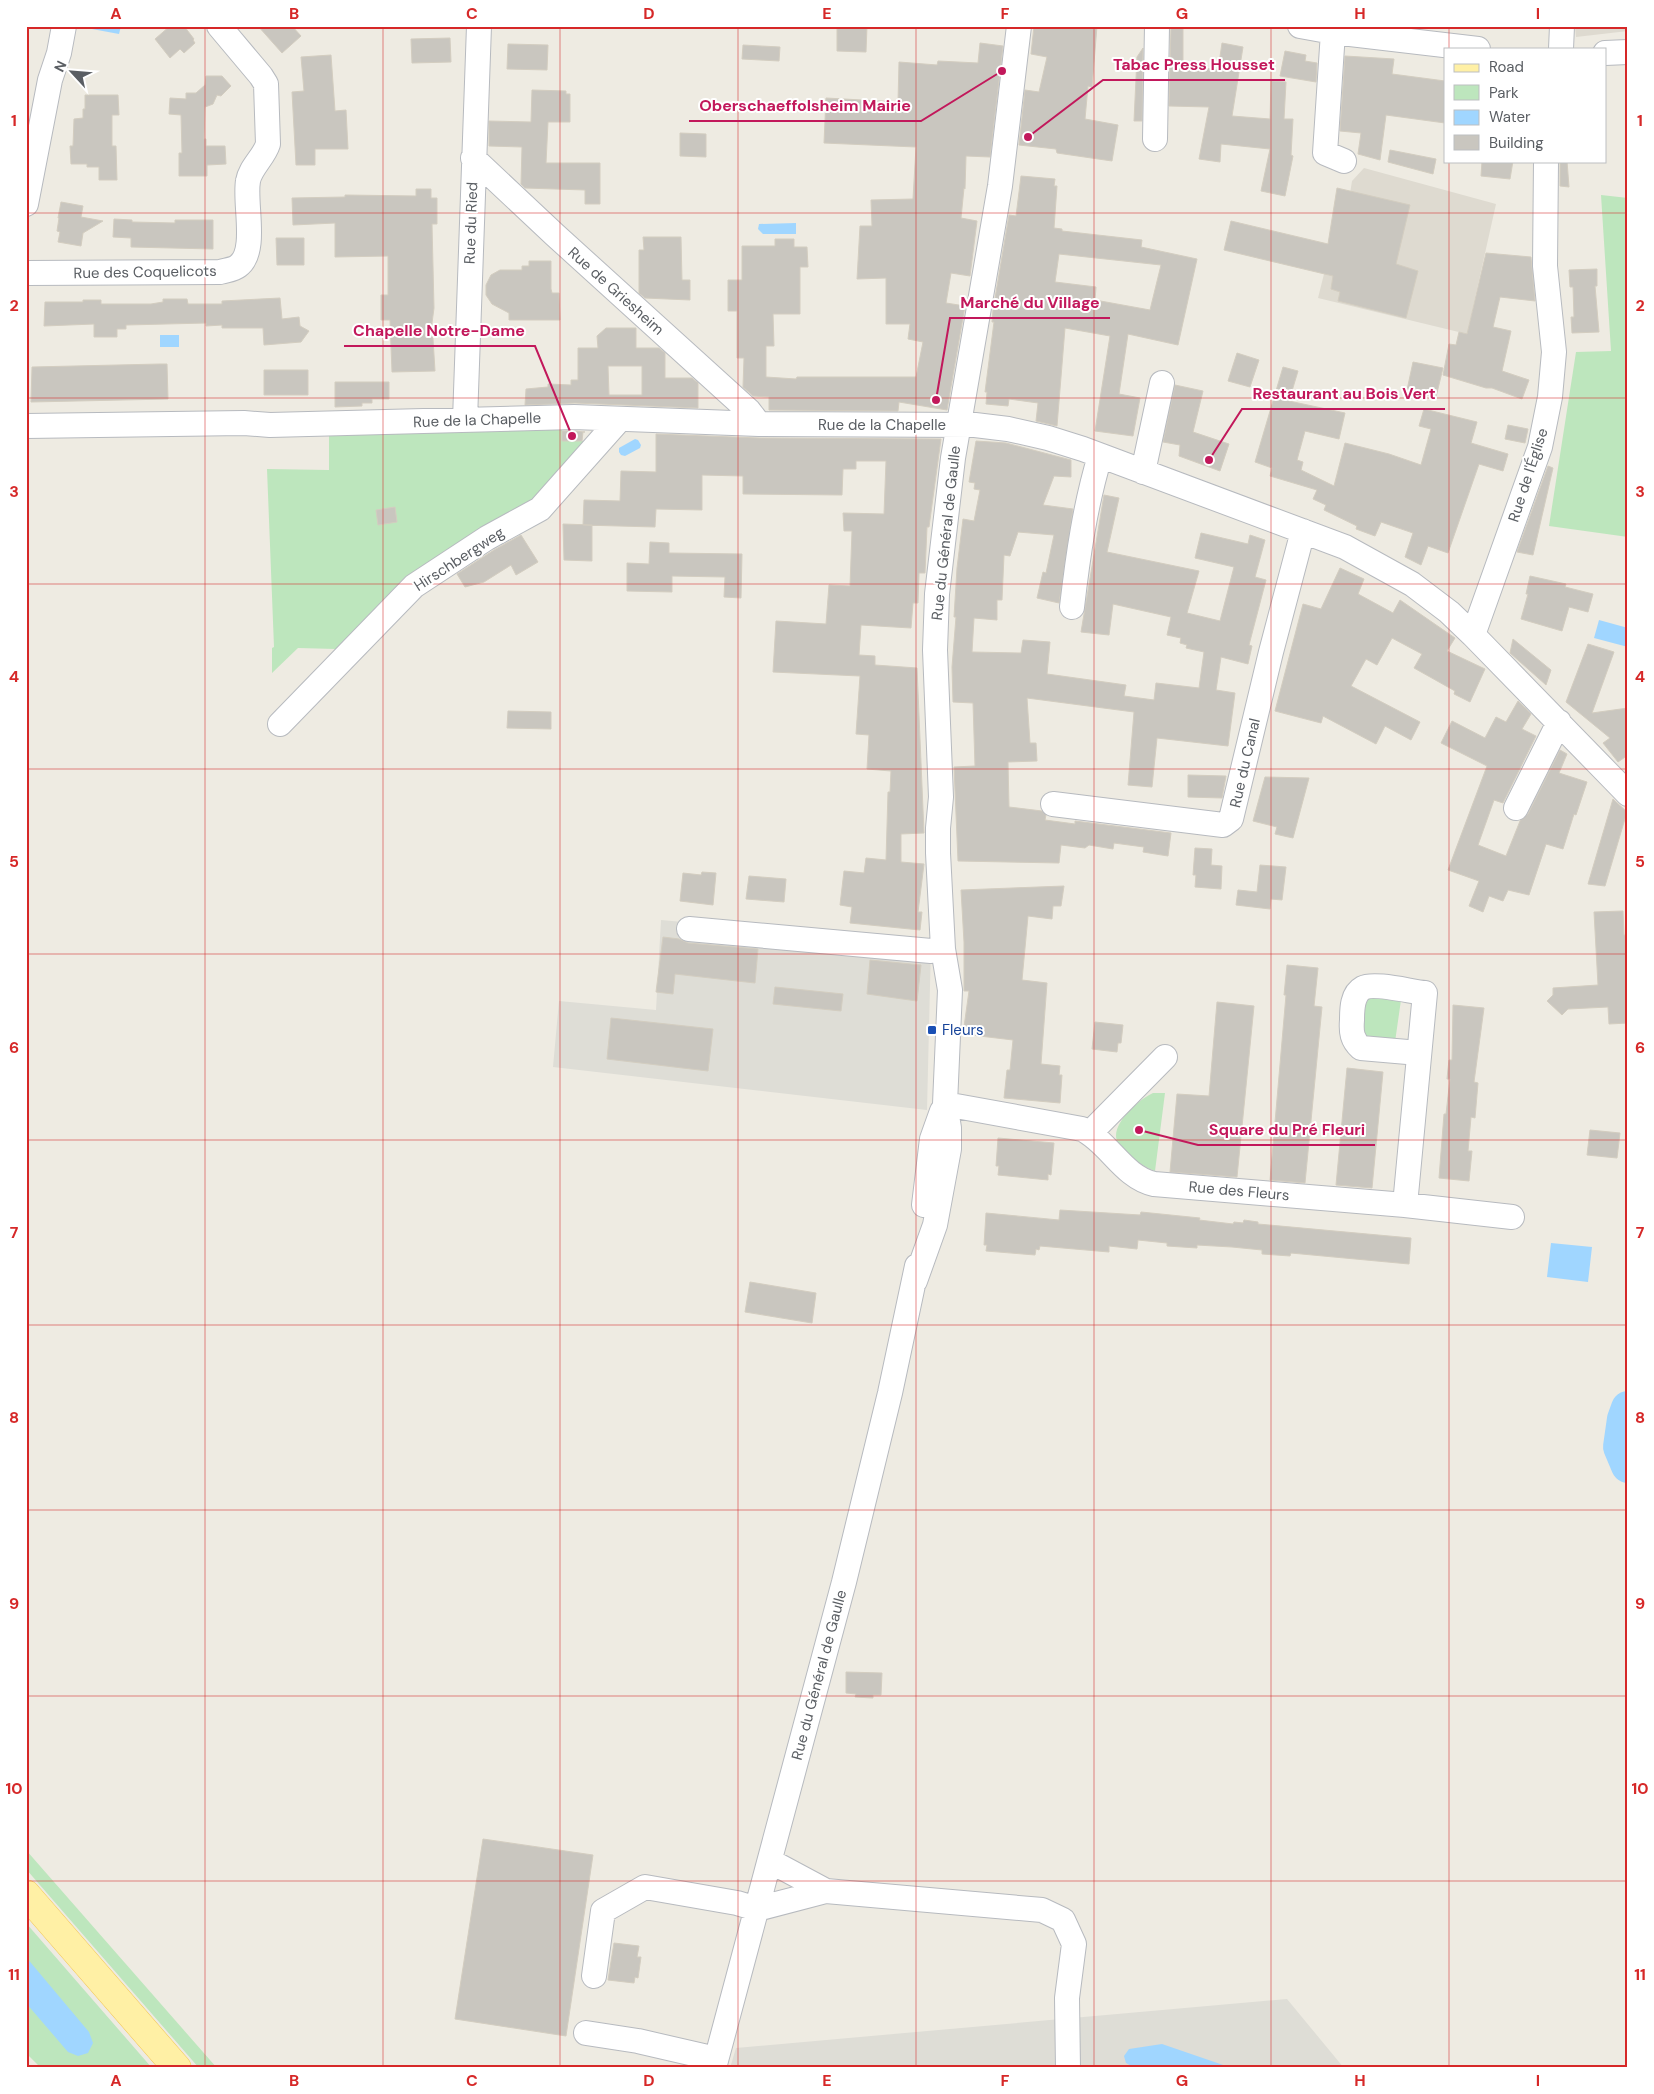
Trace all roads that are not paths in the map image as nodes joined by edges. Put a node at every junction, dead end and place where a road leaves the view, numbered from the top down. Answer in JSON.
{"nodes":[{"id":1,"x":64,"y":26,"type":"edge"},
{"id":2,"x":219,"y":26,"type":"edge"},
{"id":3,"x":479,"y":26,"type":"edge"},
{"id":4,"x":1019,"y":26,"type":"edge"},
{"id":5,"x":1157,"y":26,"type":"edge"},
{"id":6,"x":1300,"y":26,"type":"edge"},
{"id":7,"x":1562,"y":26,"type":"edge"},
{"id":8,"x":1333,"y":32,"type":"junction"},
{"id":9,"x":1469,"y":48,"type":"edge"},
{"id":10,"x":1561,"y":48,"type":"edge"},
{"id":11,"x":1628,"y":52,"type":"edge"},
{"id":12,"x":1606,"y":53,"type":"edge"},
{"id":13,"x":1156,"y":139,"type":"dead end"},
{"id":14,"x":473,"y":158,"type":"junction"},
{"id":15,"x":1344,"y":161,"type":"dead end"},
{"id":16,"x":1546,"y":162,"type":"edge"},
{"id":17,"x":26,"y":204,"type":"edge"},
{"id":18,"x":26,"y":273,"type":"edge"},
{"id":19,"x":1162,"y":383,"type":"dead end"},
{"id":20,"x":465,"y":420,"type":"junction"},
{"id":21,"x":619,"y":420,"type":"junction"},
{"id":22,"x":759,"y":424,"type":"junction"},
{"id":23,"x":958,"y":425,"type":"junction"},
{"id":24,"x":26,"y":426,"type":"edge"},
{"id":25,"x":1100,"y":456,"type":"junction"},
{"id":26,"x":1143,"y":472,"type":"junction"},
{"id":27,"x":1303,"y":531,"type":"junction"},
{"id":28,"x":1072,"y":607,"type":"dead end"},
{"id":29,"x":1473,"y":635,"type":"junction"},
{"id":30,"x":1559,"y":722,"type":"junction"},
{"id":31,"x":280,"y":724,"type":"dead end"},
{"id":32,"x":1628,"y":794,"type":"edge"},
{"id":33,"x":1053,"y":804,"type":"dead end"},
{"id":34,"x":1516,"y":808,"type":"dead end"},
{"id":35,"x":689,"y":929,"type":"dead end"},
{"id":36,"x":943,"y":949,"type":"junction"},
{"id":37,"x":1419,"y":1053,"type":"junction"},
{"id":38,"x":1165,"y":1057,"type":"dead end"},
{"id":39,"x":945,"y":1104,"type":"junction"},
{"id":40,"x":1090,"y":1133,"type":"junction"},
{"id":41,"x":1405,"y":1205,"type":"junction"},
{"id":42,"x":1512,"y":1217,"type":"dead end"},
{"id":43,"x":770,"y":1861,"type":"junction"},
{"id":44,"x":826,"y":1891,"type":"junction"},
{"id":45,"x":26,"y":1894,"type":"edge"},
{"id":46,"x":757,"y":1908,"type":"junction"},
{"id":47,"x":594,"y":1976,"type":"dead end"},
{"id":48,"x":586,"y":2033,"type":"dead end"},
{"id":49,"x":715,"y":2063,"type":"edge"},
{"id":50,"x":177,"y":2068,"type":"edge"},
{"id":51,"x":1068,"y":2068,"type":"edge"}],
"edges":[{"from":1,"to":17,"type":"street"},
{"from":2,"to":18,"type":"street","name":"Rue des Coquelicots"},
{"from":3,"to":14,"type":"street","name":"Rue du Ried"},
{"from":4,"to":23,"type":"street","name":"Rue du Général de Gaulle"},
{"from":5,"to":13,"type":"street"},
{"from":6,"to":8,"type":"street"},
{"from":7,"to":10,"type":"street"},
{"from":8,"to":9,"type":"street"},
{"from":8,"to":15,"type":"street"},
{"from":11,"to":12,"type":"street"},
{"from":14,"to":20,"type":"street","name":"Rue du Ried"},
{"from":14,"to":22,"type":"street","name":"Rue de Griesheim"},
{"from":16,"to":29,"type":"street","name":"Rue de l'Église"},
{"from":19,"to":26,"type":"street"},
{"from":20,"to":21,"type":"street","name":"Rue de la Chapelle"},
{"from":20,"to":24,"type":"street","name":"Rue de la Chapelle"},
{"from":21,"to":22,"type":"street","name":"Rue de la Chapelle"},
{"from":21,"to":31,"type":"street","name":"Hirschbergweg"},
{"from":22,"to":23,"type":"street","name":"Rue de la Chapelle"},
{"from":23,"to":25,"type":"street"},
{"from":23,"to":36,"type":"street","name":"Rue du Général de Gaulle"},
{"from":25,"to":26,"type":"street"},
{"from":25,"to":28,"type":"street"},
{"from":26,"to":27,"type":"street"},
{"from":27,"to":29,"type":"street"},
{"from":27,"to":33,"type":"street","name":"Rue du Canal"},
{"from":29,"to":30,"type":"street"},
{"from":30,"to":32,"type":"street"},
{"from":30,"to":34,"type":"street"},
{"from":35,"to":36,"type":"street"},
{"from":36,"to":39,"type":"street","name":"Rue du Général de Gaulle"},
{"from":37,"to":37,"type":"street"},
{"from":37,"to":41,"type":"street"},
{"from":38,"to":40,"type":"street"},
{"from":39,"to":40,"type":"street","name":"Rue des Fleurs"},
{"from":39,"to":43,"type":"street","name":"Rue du Général de Gaulle"},
{"from":40,"to":41,"type":"street","name":"Rue des Fleurs"},
{"from":41,"to":42,"type":"street","name":"Rue des Fleurs"},
{"from":43,"to":44,"type":"street"},
{"from":43,"to":46,"type":"street","name":"Rue du Général de Gaulle"},
{"from":44,"to":46,"type":"street"},
{"from":44,"to":51,"type":"street"},
{"from":45,"to":50,"type":"main road"},
{"from":46,"to":47,"type":"street"},
{"from":46,"to":49,"type":"street","name":"Rue du Général de Gaulle"},
{"from":48,"to":49,"type":"street"}]}
